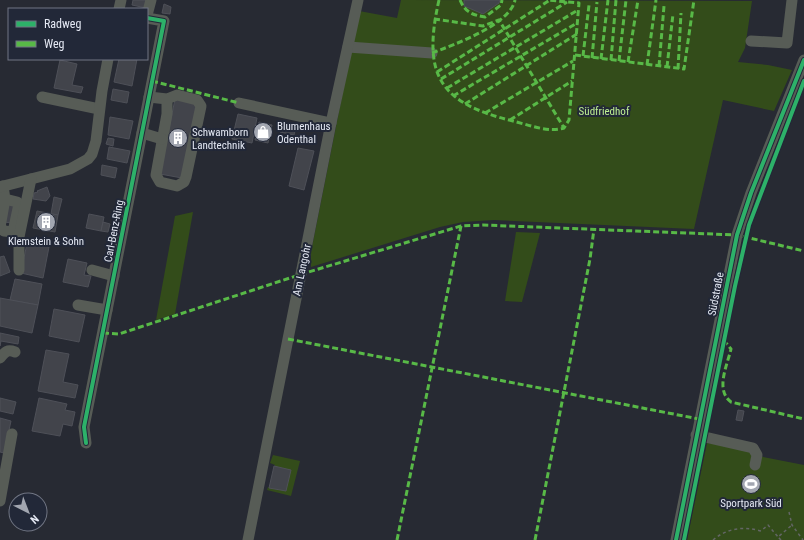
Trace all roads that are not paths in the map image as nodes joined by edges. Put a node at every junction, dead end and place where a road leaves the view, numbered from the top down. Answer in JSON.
{"nodes":[{"id":1,"x":150,"y":0,"type":"edge"},
{"id":2,"x":358,"y":0,"type":"edge"},
{"id":3,"x":792,"y":0,"type":"edge"},
{"id":4,"x":148,"y":10,"type":"edge"},
{"id":5,"x":148,"y":18,"type":"edge"},
{"id":6,"x":751,"y":41,"type":"dead end"},
{"id":7,"x":348,"y":47,"type":"junction"},
{"id":8,"x":432,"y":53,"type":"dead end"},
{"id":9,"x":108,"y":60,"type":"edge"},
{"id":10,"x":804,"y":60,"type":"edge"},
{"id":11,"x":42,"y":97,"type":"dead end"},
{"id":12,"x":149,"y":97,"type":"junction"},
{"id":13,"x":167,"y":99,"type":"junction"},
{"id":14,"x":239,"y":103,"type":"dead end"},
{"id":15,"x":99,"y":109,"type":"junction"},
{"id":16,"x":331,"y":123,"type":"junction"},
{"id":17,"x":142,"y":133,"type":"junction"},
{"id":18,"x":162,"y":139,"type":"junction"},
{"id":19,"x":31,"y":179,"type":"junction"},
{"id":20,"x":1,"y":187,"type":"edge"},
{"id":21,"x":5,"y":199,"type":"dead end"},
{"id":22,"x":19,"y":270,"type":"dead end"},
{"id":23,"x":92,"y":270,"type":"dead end"},
{"id":24,"x":114,"y":276,"type":"junction"},
{"id":25,"x":78,"y":305,"type":"dead end"},
{"id":26,"x":107,"y":310,"type":"junction"},
{"id":27,"x":15,"y":352,"type":"dead end"},
{"id":28,"x":0,"y":358,"type":"edge"},
{"id":29,"x":12,"y":434,"type":"dead end"},
{"id":30,"x":696,"y":435,"type":"junction"},
{"id":31,"x":86,"y":443,"type":"dead end"},
{"id":32,"x":755,"y":465,"type":"dead end"},
{"id":33,"x":0,"y":502,"type":"edge"},
{"id":34,"x":248,"y":540,"type":"edge"},
{"id":35,"x":676,"y":540,"type":"edge"}],
"edges":[{"from":1,"to":4,"type":"street"},
{"from":2,"to":7,"type":"street","name":"Am Langohr"},
{"from":3,"to":6,"type":"street"},
{"from":5,"to":12,"type":"street","name":"Carl-Benz-Ring"},
{"from":7,"to":8,"type":"street"},
{"from":7,"to":16,"type":"street","name":"Am Langohr"},
{"from":9,"to":15,"type":"street"},
{"from":10,"to":30,"type":"street","name":"Südstraße"},
{"from":11,"to":15,"type":"street"},
{"from":12,"to":13,"type":"street"},
{"from":12,"to":17,"type":"street","name":"Carl-Benz-Ring"},
{"from":13,"to":18,"type":"street"},
{"from":13,"to":18,"type":"street"},
{"from":14,"to":16,"type":"street"},
{"from":15,"to":19,"type":"street"},
{"from":16,"to":34,"type":"street","name":"Am Langohr"},
{"from":17,"to":18,"type":"street"},
{"from":17,"to":24,"type":"street","name":"Carl-Benz-Ring"},
{"from":19,"to":20,"type":"street"},
{"from":19,"to":22,"type":"street"},
{"from":20,"to":21,"type":"street"},
{"from":23,"to":24,"type":"street"},
{"from":24,"to":26,"type":"street","name":"Carl-Benz-Ring"},
{"from":25,"to":26,"type":"street"},
{"from":26,"to":31,"type":"street","name":"Carl-Benz-Ring"},
{"from":27,"to":28,"type":"street"},
{"from":29,"to":33,"type":"street"},
{"from":30,"to":32,"type":"street"},
{"from":30,"to":35,"type":"street","name":"Südstraße"}]}
